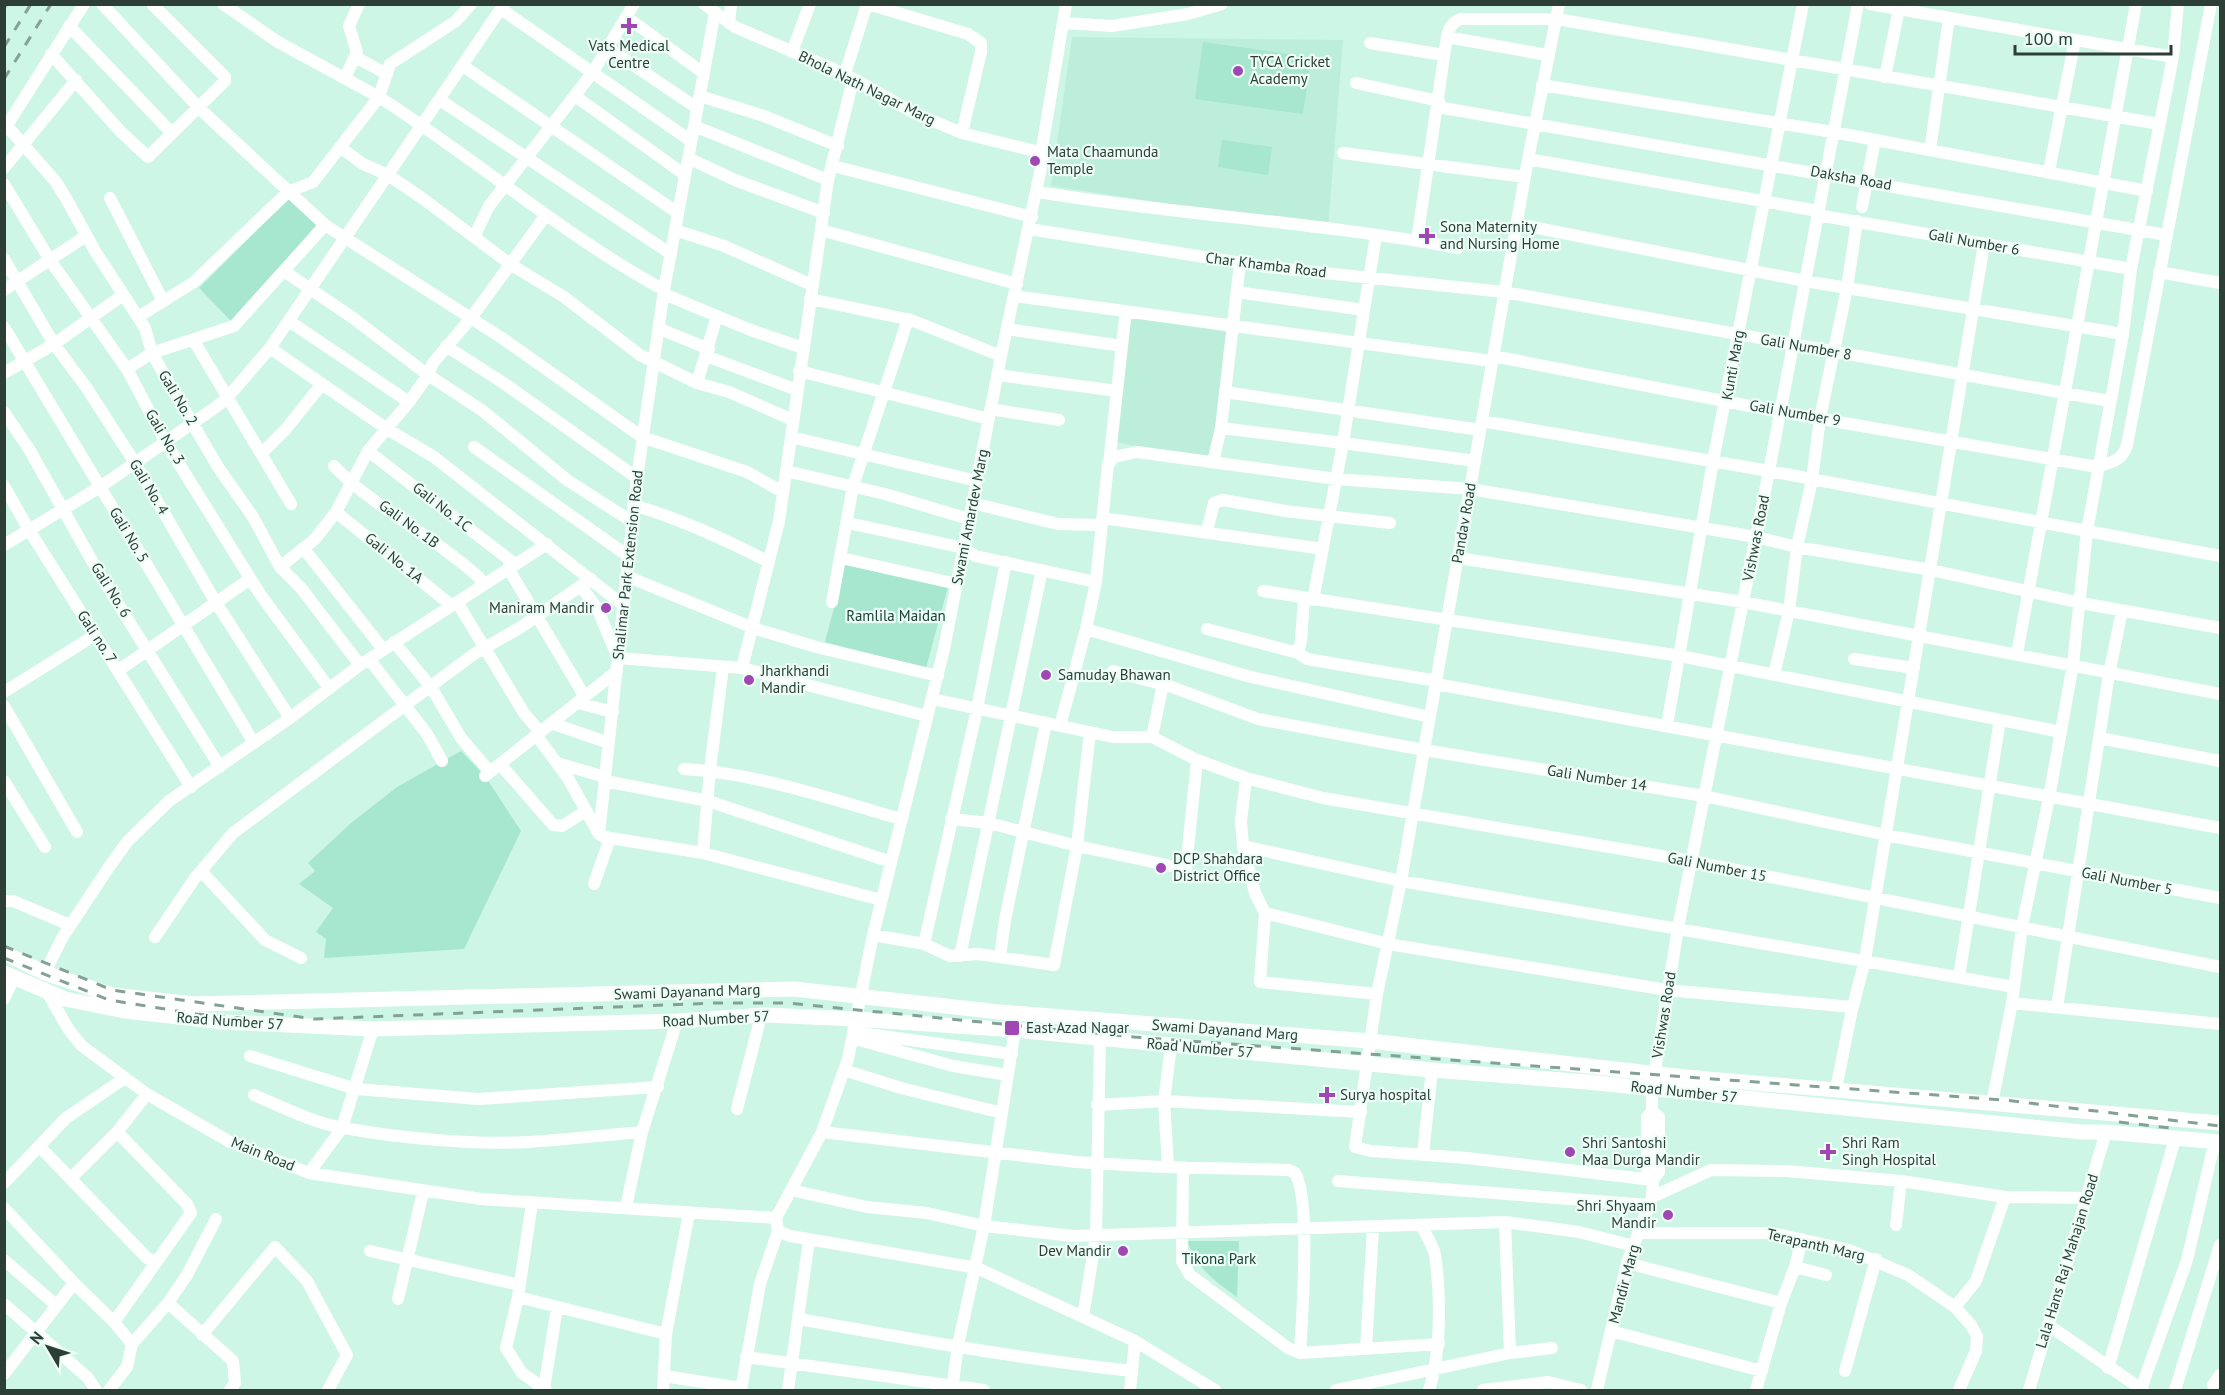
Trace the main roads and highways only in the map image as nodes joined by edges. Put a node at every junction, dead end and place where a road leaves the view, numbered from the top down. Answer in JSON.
{"nodes":[{"id":1,"x":7,"y":955,"type":"edge"},
{"id":2,"x":9,"y":975,"type":"edge"},
{"id":3,"x":1370,"y":1036,"type":"joint"},
{"id":4,"x":2220,"y":1123,"type":"edge"},
{"id":5,"x":2219,"y":1142,"type":"edge"}],
"edges":[{"from":1,"to":3,"type":"main road","name":"Swami Dayanand Marg"},
{"from":2,"to":5,"type":"main road","name":"Road Number 57"},
{"from":3,"to":4,"type":"main road","name":"Road Number 57"}]}
